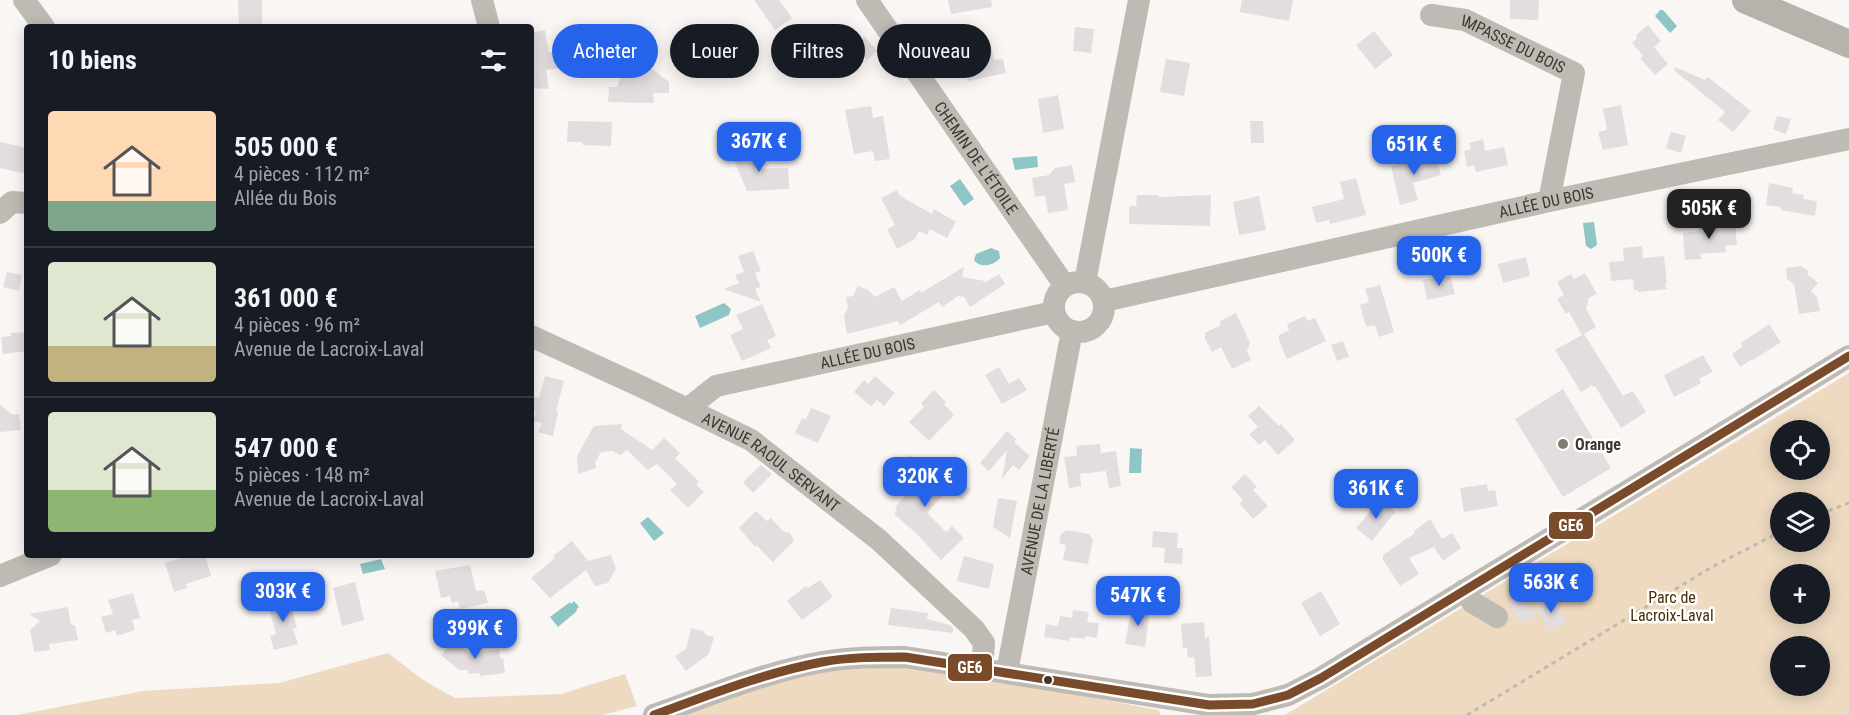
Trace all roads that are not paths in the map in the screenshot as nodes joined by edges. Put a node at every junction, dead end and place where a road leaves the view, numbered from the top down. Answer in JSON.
{"nodes":[{"id":1,"x":24,"y":0,"type":"edge"},
{"id":2,"x":482,"y":0,"type":"edge"},
{"id":3,"x":867,"y":0,"type":"edge"},
{"id":4,"x":1138,"y":0,"type":"edge"},
{"id":5,"x":1746,"y":0,"type":"edge"},
{"id":6,"x":1431,"y":15,"type":"dead end"},
{"id":7,"x":42,"y":24,"type":"edge"},
{"id":8,"x":488,"y":24,"type":"edge"},
{"id":9,"x":1843,"y":40,"type":"edge"},
{"id":10,"x":1849,"y":139,"type":"edge"},
{"id":11,"x":1549,"y":201,"type":"junction"},
{"id":12,"x":24,"y":203,"type":"edge"},
{"id":13,"x":0,"y":213,"type":"edge"},
{"id":14,"x":1075,"y":284,"type":"junction"},
{"id":15,"x":1104,"y":301,"type":"junction"},
{"id":16,"x":1054,"y":312,"type":"junction"},
{"id":17,"x":1072,"y":331,"type":"junction"},
{"id":18,"x":534,"y":337,"type":"edge"},
{"id":19,"x":1849,"y":356,"type":"edge"},
{"id":20,"x":687,"y":409,"type":"junction"},
{"id":21,"x":44,"y":558,"type":"edge"},
{"id":22,"x":0,"y":576,"type":"edge"},
{"id":23,"x":1464,"y":590,"type":"junction"},
{"id":24,"x":1497,"y":617,"type":"dead end"},
{"id":25,"x":982,"y":668,"type":"junction"},
{"id":26,"x":1007,"y":672,"type":"junction"},
{"id":27,"x":1196,"y":709,"type":"edge"},
{"id":28,"x":654,"y":715,"type":"edge"}],
"edges":[{"from":1,"to":7,"type":"street"},
{"from":2,"to":8,"type":"street"},
{"from":3,"to":14,"type":"street","name":"CHEMIN DE L'ÉTOILE"},
{"from":4,"to":14,"type":"street"},
{"from":5,"to":9,"type":"main road"},
{"from":6,"to":11,"type":"street","name":"IMPASSE DU BOIS"},
{"from":10,"to":11,"type":"street","name":"ALLÉE DU BOIS"},
{"from":11,"to":15,"type":"street","name":"ALLÉE DU BOIS"},
{"from":12,"to":13,"type":"street"},
{"from":14,"to":15,"type":"street"},
{"from":14,"to":16,"type":"street"},
{"from":15,"to":17,"type":"street"},
{"from":16,"to":17,"type":"street"},
{"from":16,"to":20,"type":"street","name":"ALLÉE DU BOIS"},
{"from":17,"to":26,"type":"street","name":"AVENUE DE LA LIBERTÉ"},
{"from":18,"to":20,"type":"street","name":"AVENUE RAOUL SERVANT"},
{"from":19,"to":23,"type":"street"},
{"from":20,"to":25,"type":"street","name":"AVENUE RAOUL SERVANT"},
{"from":21,"to":22,"type":"street"},
{"from":23,"to":24,"type":"street"},
{"from":23,"to":27,"type":"street"},
{"from":25,"to":26,"type":"street"},
{"from":25,"to":28,"type":"street"},
{"from":26,"to":27,"type":"street"}]}
